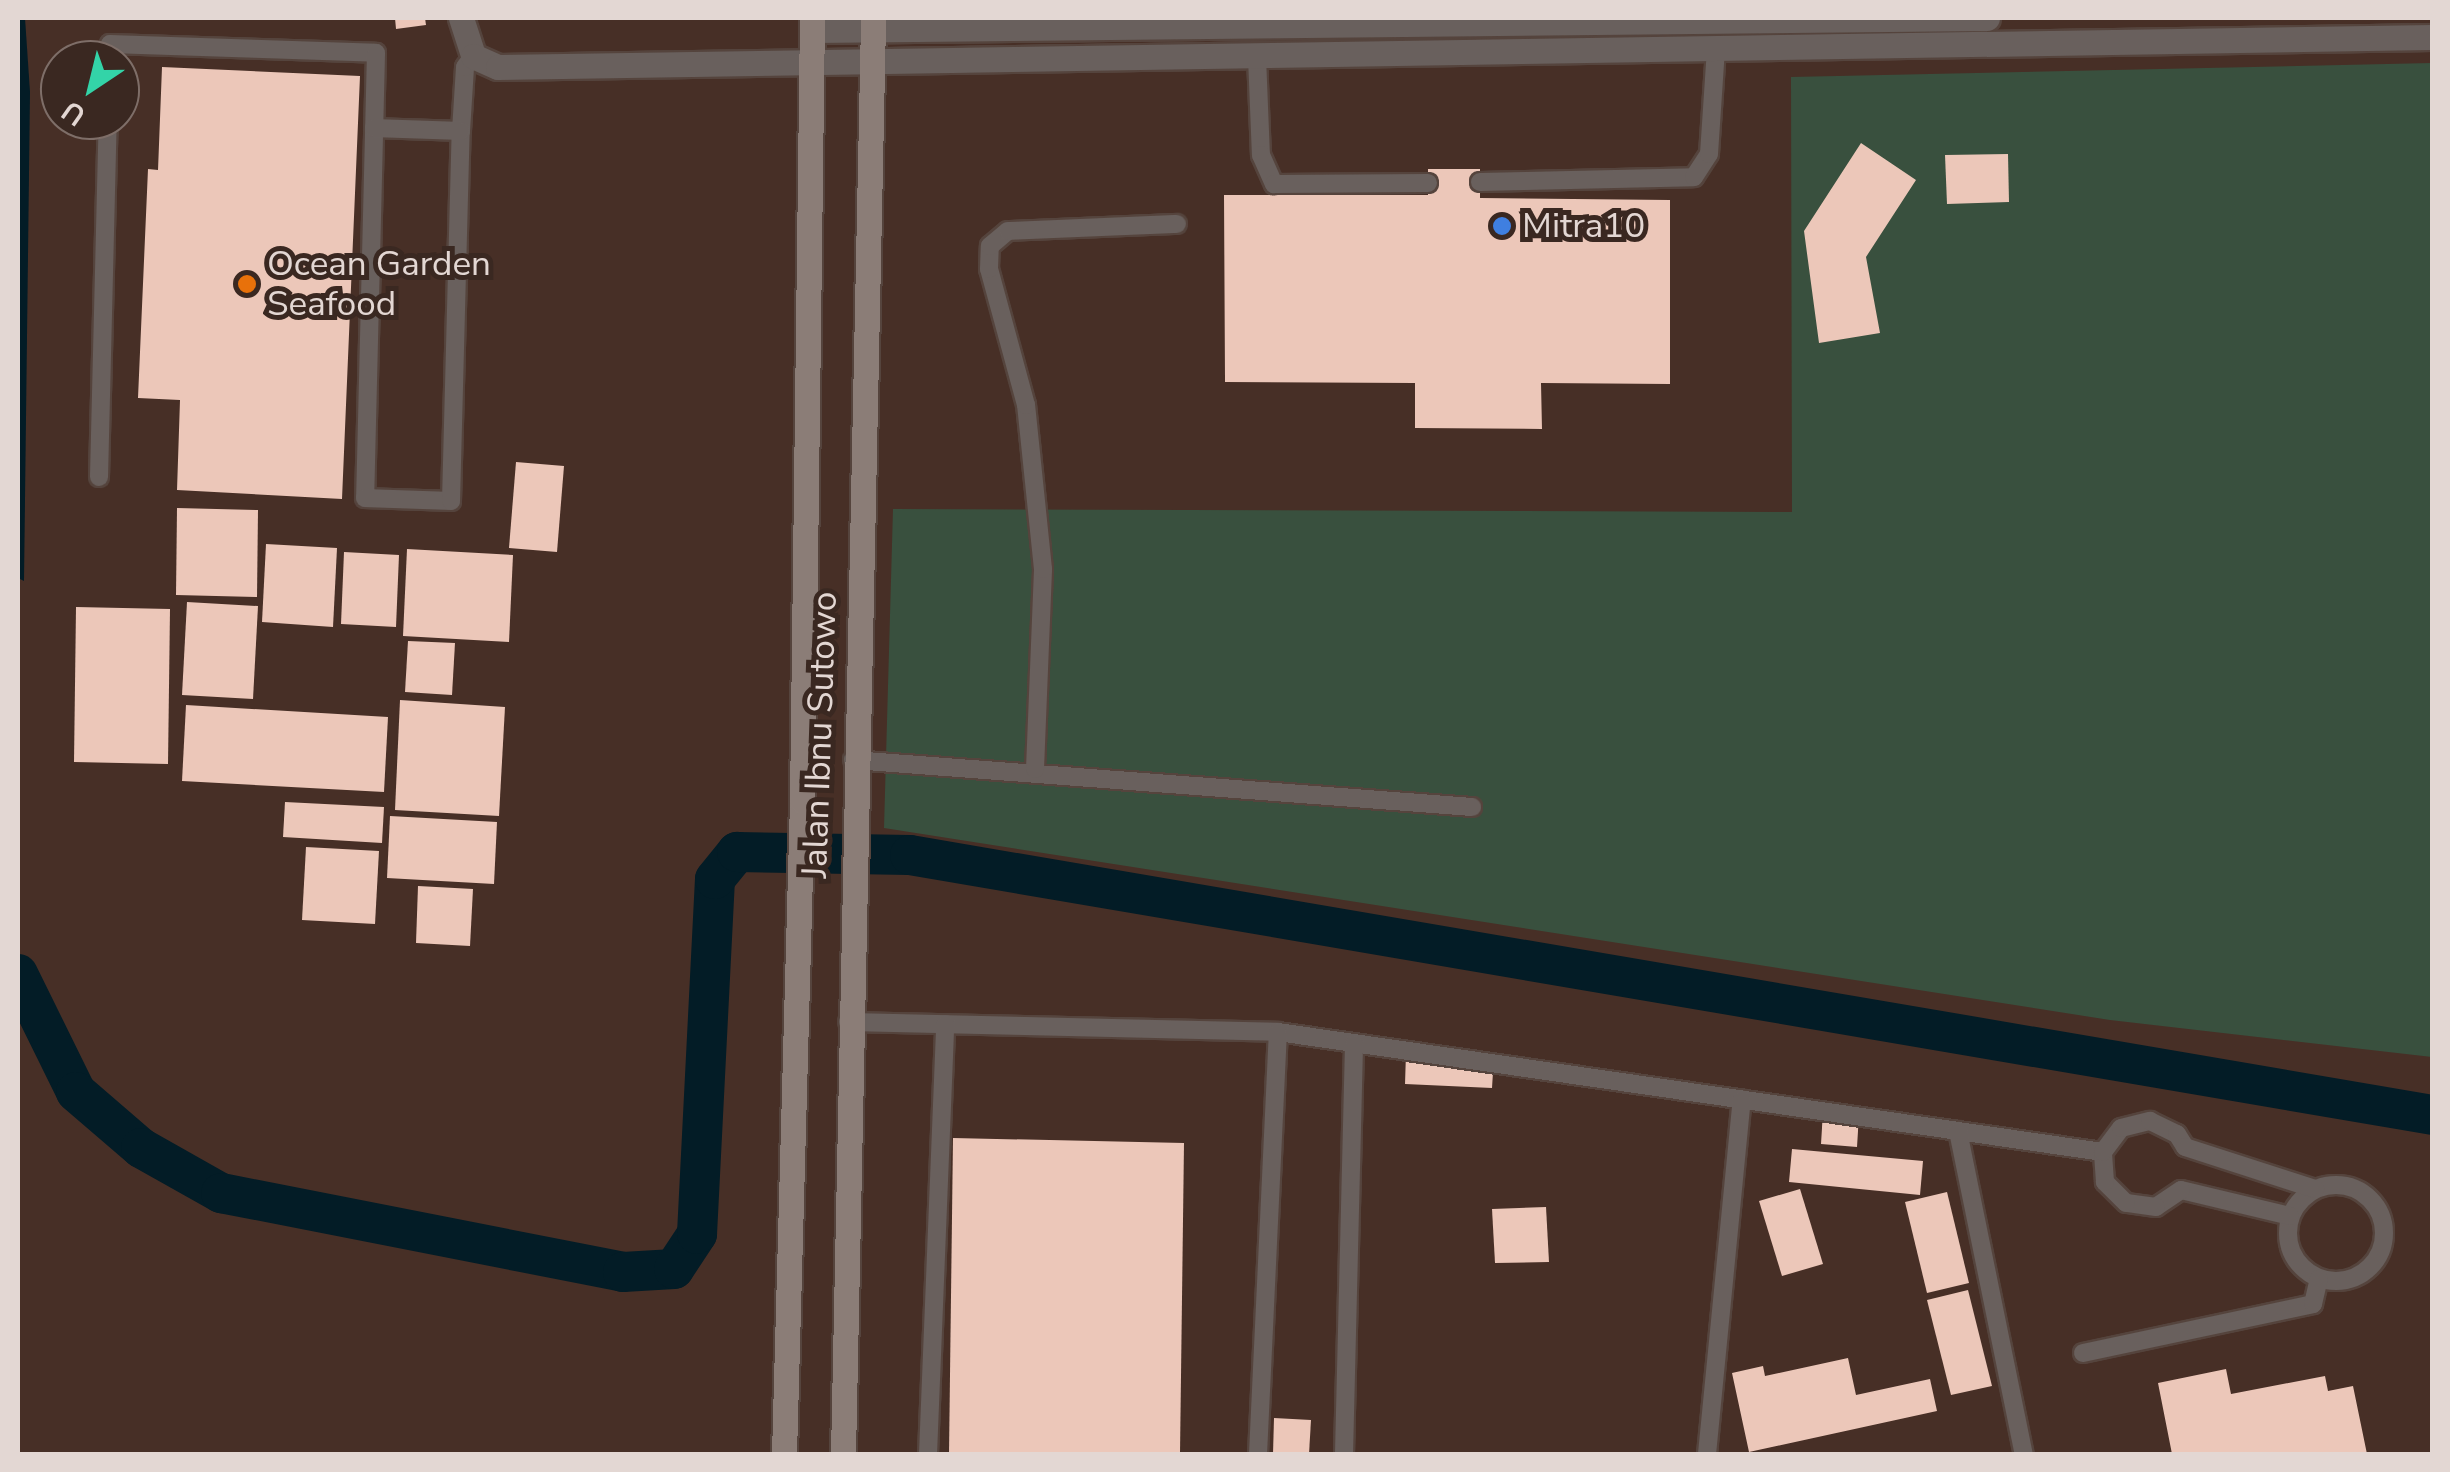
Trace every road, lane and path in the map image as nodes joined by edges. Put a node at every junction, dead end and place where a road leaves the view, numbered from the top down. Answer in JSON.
{"nodes":[{"id":1,"x":462,"y":18,"type":"edge"},
{"id":2,"x":1987,"y":18,"type":"edge"},
{"id":3,"x":812,"y":24,"type":"edge"},
{"id":4,"x":873,"y":24,"type":"edge"},
{"id":5,"x":2432,"y":37,"type":"edge"},
{"id":6,"x":140,"y":45,"type":"edge"},
{"id":7,"x":1716,"y":50,"type":"junction"},
{"id":8,"x":474,"y":56,"type":"junction"},
{"id":9,"x":1258,"y":57,"type":"junction"},
{"id":10,"x":876,"y":64,"type":"junction"},
{"id":11,"x":813,"y":66,"type":"junction"},
{"id":12,"x":374,"y":128,"type":"junction"},
{"id":13,"x":461,"y":131,"type":"junction"},
{"id":14,"x":107,"y":140,"type":"edge"},
{"id":15,"x":1480,"y":182,"type":"dead end"},
{"id":16,"x":1428,"y":183,"type":"dead end"},
{"id":17,"x":1176,"y":224,"type":"dead end"},
{"id":18,"x":98,"y":477,"type":"dead end"},
{"id":19,"x":853,"y":760,"type":"junction"},
{"id":20,"x":1035,"y":769,"type":"junction"},
{"id":21,"x":1472,"y":807,"type":"dead end"},
{"id":22,"x":848,"y":1022,"type":"junction"},
{"id":23,"x":945,"y":1024,"type":"junction"},
{"id":24,"x":1278,"y":1032,"type":"junction"},
{"id":25,"x":1354,"y":1044,"type":"junction"},
{"id":26,"x":1742,"y":1100,"type":"junction"},
{"id":27,"x":1958,"y":1131,"type":"junction"},
{"id":28,"x":2103,"y":1152,"type":"junction"},
{"id":29,"x":2315,"y":1189,"type":"junction"},
{"id":30,"x":2290,"y":1216,"type":"junction"},
{"id":31,"x":2319,"y":1279,"type":"junction"},
{"id":32,"x":2083,"y":1354,"type":"dead end"},
{"id":33,"x":784,"y":1454,"type":"edge"},
{"id":34,"x":843,"y":1454,"type":"edge"},
{"id":35,"x":928,"y":1454,"type":"edge"},
{"id":36,"x":1258,"y":1454,"type":"edge"},
{"id":37,"x":1344,"y":1454,"type":"edge"},
{"id":38,"x":1707,"y":1454,"type":"edge"},
{"id":39,"x":2024,"y":1454,"type":"edge"}],
"edges":[{"from":1,"to":8,"type":"street"},
{"from":2,"to":4,"type":"street"},
{"from":3,"to":4,"type":"street"},
{"from":3,"to":11,"type":"main road","name":"Jalan Ibnu Sutowo"},
{"from":4,"to":10,"type":"main road","name":"Jalan Ibnu Sutowo"},
{"from":5,"to":7,"type":"street"},
{"from":6,"to":12,"type":"lane"},
{"from":7,"to":9,"type":"street"},
{"from":7,"to":15,"type":"lane"},
{"from":8,"to":11,"type":"street"},
{"from":8,"to":13,"type":"lane"},
{"from":9,"to":10,"type":"street"},
{"from":9,"to":16,"type":"lane"},
{"from":10,"to":11,"type":"street"},
{"from":10,"to":19,"type":"main road","name":"Jalan Ibnu Sutowo"},
{"from":11,"to":33,"type":"main road","name":"Jalan Ibnu Sutowo"},
{"from":12,"to":13,"type":"lane"},
{"from":12,"to":13,"type":"lane"},
{"from":14,"to":18,"type":"lane"},
{"from":17,"to":20,"type":"lane"},
{"from":19,"to":20,"type":"lane"},
{"from":19,"to":22,"type":"main road","name":"Jalan Ibnu Sutowo"},
{"from":20,"to":21,"type":"lane"},
{"from":22,"to":23,"type":"lane"},
{"from":22,"to":34,"type":"main road","name":"Jalan Ibnu Sutowo"},
{"from":23,"to":24,"type":"lane"},
{"from":23,"to":35,"type":"lane"},
{"from":24,"to":25,"type":"lane"},
{"from":24,"to":36,"type":"lane"},
{"from":25,"to":26,"type":"lane"},
{"from":25,"to":37,"type":"lane"},
{"from":26,"to":27,"type":"lane"},
{"from":26,"to":38,"type":"lane"},
{"from":27,"to":28,"type":"lane"},
{"from":27,"to":39,"type":"lane"},
{"from":28,"to":29,"type":"lane"},
{"from":28,"to":30,"type":"lane"},
{"from":29,"to":30,"type":"lane"},
{"from":29,"to":31,"type":"lane"},
{"from":30,"to":31,"type":"lane"},
{"from":31,"to":32,"type":"lane"}]}
